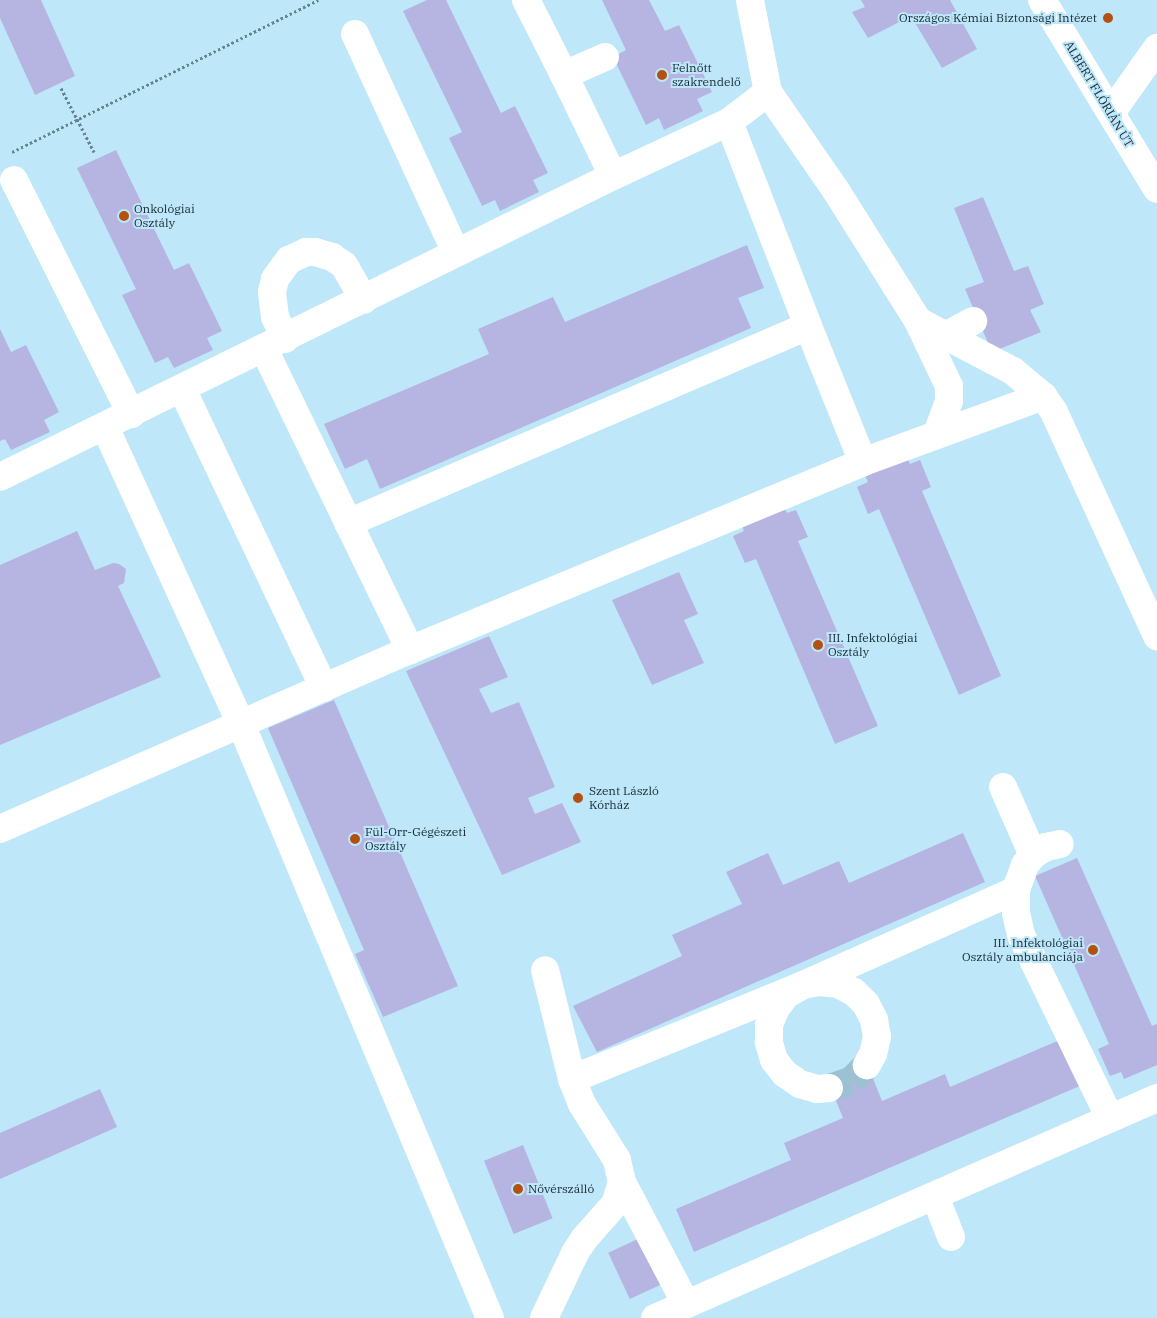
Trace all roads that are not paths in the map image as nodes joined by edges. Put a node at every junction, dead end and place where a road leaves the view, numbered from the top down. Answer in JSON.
{"nodes":[{"id":1,"x":526,"y":0,"type":"edge"},
{"id":2,"x":750,"y":0,"type":"edge"},
{"id":3,"x":1042,"y":0,"type":"edge"},
{"id":4,"x":355,"y":34,"type":"dead end"},
{"id":5,"x":1157,"y":48,"type":"edge"},
{"id":6,"x":605,"y":57,"type":"dead end"},
{"id":7,"x":564,"y":75,"type":"junction"},
{"id":8,"x":768,"y":92,"type":"junction"},
{"id":9,"x":1111,"y":113,"type":"junction"},
{"id":10,"x":729,"y":122,"type":"junction"},
{"id":11,"x":613,"y":176,"type":"junction"},
{"id":12,"x":14,"y":180,"type":"dead end"},
{"id":13,"x":1156,"y":182,"type":"edge"},
{"id":14,"x":456,"y":253,"type":"junction"},
{"id":15,"x":364,"y":300,"type":"junction"},
{"id":16,"x":918,"y":321,"type":"junction"},
{"id":17,"x":973,"y":322,"type":"dead end"},
{"id":18,"x":808,"y":326,"type":"junction"},
{"id":19,"x":945,"y":336,"type":"junction"},
{"id":20,"x":274,"y":344,"type":"junction"},
{"id":21,"x":182,"y":389,"type":"junction"},
{"id":22,"x":1043,"y":396,"type":"junction"},
{"id":23,"x":132,"y":414,"type":"junction"},
{"id":24,"x":105,"y":427,"type":"junction"},
{"id":25,"x":937,"y":434,"type":"junction"},
{"id":26,"x":863,"y":462,"type":"junction"},
{"id":27,"x":0,"y":477,"type":"edge"},
{"id":28,"x":348,"y":523,"type":"junction"},
{"id":29,"x":1157,"y":636,"type":"edge"},
{"id":30,"x":410,"y":650,"type":"junction"},
{"id":31,"x":324,"y":688,"type":"junction"},
{"id":32,"x":241,"y":724,"type":"junction"},
{"id":33,"x":1002,"y":787,"type":"dead end"},
{"id":34,"x":0,"y":828,"type":"edge"},
{"id":35,"x":1060,"y":844,"type":"dead end"},
{"id":36,"x":1033,"y":855,"type":"junction"},
{"id":37,"x":1016,"y":890,"type":"junction"},
{"id":38,"x":545,"y":970,"type":"dead end"},
{"id":39,"x":803,"y":985,"type":"junction"},
{"id":40,"x":867,"y":1065,"type":"tunnel mouth"},
{"id":41,"x":572,"y":1079,"type":"junction"},
{"id":42,"x":829,"y":1088,"type":"tunnel mouth"},
{"id":43,"x":1157,"y":1098,"type":"edge"},
{"id":44,"x":1110,"y":1118,"type":"junction"},
{"id":45,"x":622,"y":1182,"type":"junction"},
{"id":46,"x":935,"y":1196,"type":"junction"},
{"id":47,"x":951,"y":1237,"type":"dead end"},
{"id":48,"x":686,"y":1304,"type":"junction"},
{"id":49,"x":490,"y":1318,"type":"edge"},
{"id":50,"x":544,"y":1318,"type":"edge"},
{"id":51,"x":655,"y":1318,"type":"edge"}],
"edges":[{"from":1,"to":7,"type":"street"},
{"from":2,"to":8,"type":"street"},
{"from":3,"to":9,"type":"street","name":"ALBERT FLÓRIÁN ÚT"},
{"from":4,"to":14,"type":"street"},
{"from":5,"to":9,"type":"street"},
{"from":6,"to":7,"type":"street"},
{"from":7,"to":11,"type":"street"},
{"from":8,"to":10,"type":"street"},
{"from":8,"to":16,"type":"street"},
{"from":9,"to":13,"type":"street","name":"ALBERT FLÓRIÁN ÚT"},
{"from":10,"to":11,"type":"street"},
{"from":10,"to":18,"type":"street"},
{"from":11,"to":14,"type":"street"},
{"from":12,"to":23,"type":"street"},
{"from":14,"to":15,"type":"street"},
{"from":15,"to":20,"type":"street"},
{"from":15,"to":20,"type":"street"},
{"from":16,"to":19,"type":"street"},
{"from":16,"to":25,"type":"street"},
{"from":17,"to":19,"type":"street"},
{"from":18,"to":26,"type":"street"},
{"from":18,"to":28,"type":"street"},
{"from":19,"to":22,"type":"street"},
{"from":20,"to":21,"type":"street"},
{"from":20,"to":28,"type":"street"},
{"from":21,"to":23,"type":"street"},
{"from":21,"to":31,"type":"street"},
{"from":22,"to":25,"type":"street"},
{"from":22,"to":29,"type":"street"},
{"from":23,"to":24,"type":"street"},
{"from":24,"to":27,"type":"street"},
{"from":24,"to":32,"type":"street"},
{"from":25,"to":26,"type":"street"},
{"from":26,"to":30,"type":"street"},
{"from":28,"to":30,"type":"street"},
{"from":30,"to":31,"type":"street"},
{"from":31,"to":32,"type":"street"},
{"from":32,"to":34,"type":"street"},
{"from":32,"to":49,"type":"street"},
{"from":33,"to":36,"type":"street"},
{"from":35,"to":36,"type":"street"},
{"from":36,"to":37,"type":"street"},
{"from":37,"to":39,"type":"street"},
{"from":37,"to":44,"type":"street"},
{"from":38,"to":41,"type":"street"},
{"from":39,"to":40,"type":"street"},
{"from":39,"to":41,"type":"street"},
{"from":39,"to":42,"type":"street"},
{"from":41,"to":45,"type":"street"},
{"from":43,"to":44,"type":"street"},
{"from":44,"to":46,"type":"street"},
{"from":45,"to":48,"type":"street"},
{"from":45,"to":50,"type":"street"},
{"from":46,"to":47,"type":"street"},
{"from":46,"to":48,"type":"street"},
{"from":48,"to":51,"type":"street"}]}
